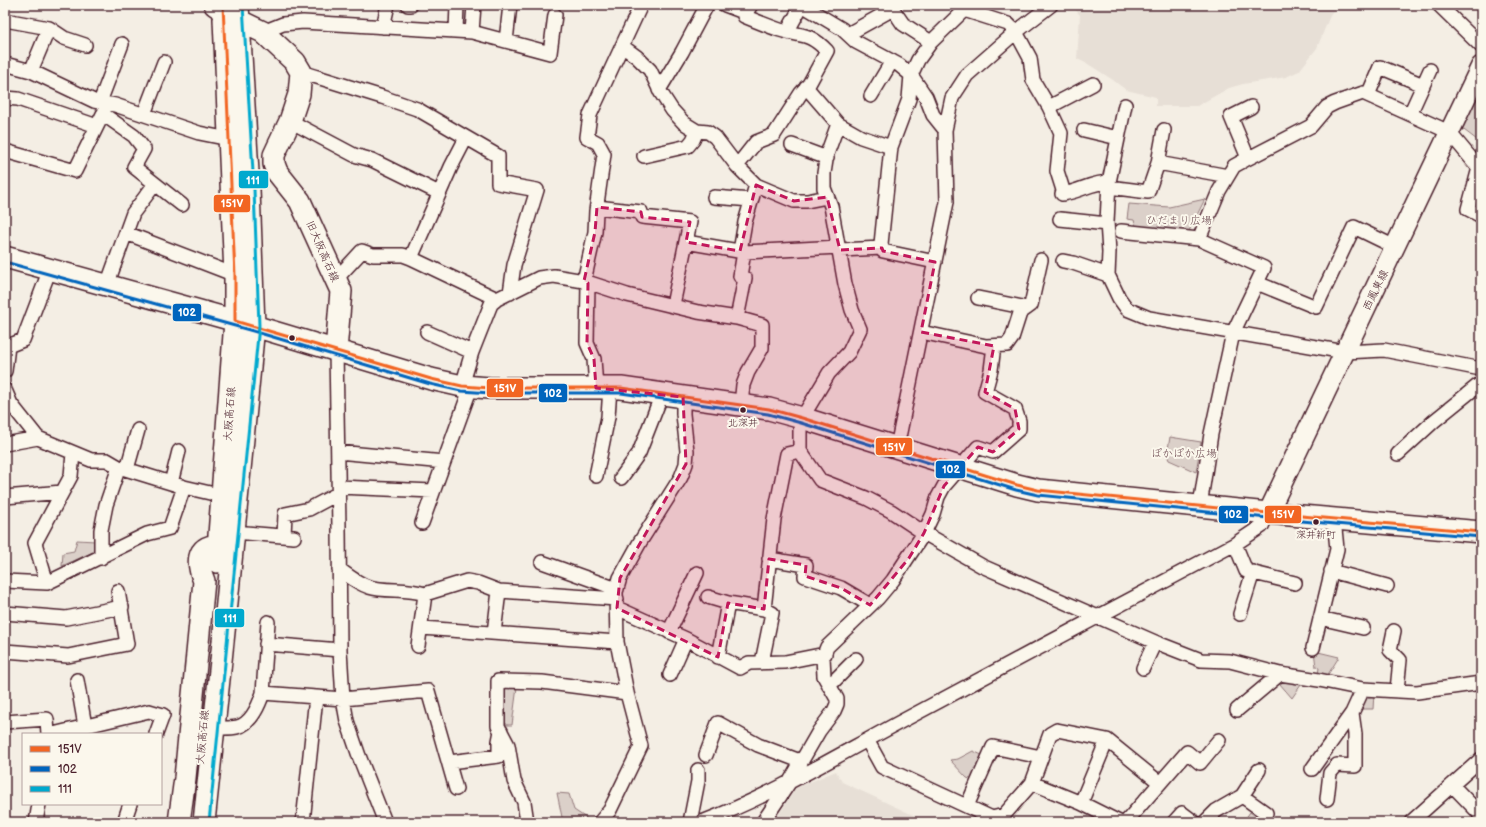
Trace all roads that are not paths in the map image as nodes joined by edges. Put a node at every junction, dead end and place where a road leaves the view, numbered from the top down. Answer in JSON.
{"nodes":[{"id":1,"x":388,"y":5,"type":"edge"},
{"id":2,"x":408,"y":5,"type":"edge"},
{"id":3,"x":411,"y":5,"type":"edge"},
{"id":4,"x":457,"y":5,"type":"edge"},
{"id":5,"x":474,"y":5,"type":"edge"},
{"id":6,"x":510,"y":5,"type":"edge"},
{"id":7,"x":641,"y":5,"type":"edge"},
{"id":8,"x":707,"y":5,"type":"edge"},
{"id":9,"x":725,"y":5,"type":"edge"},
{"id":10,"x":802,"y":5,"type":"edge"},
{"id":11,"x":1051,"y":5,"type":"edge"},
{"id":12,"x":1439,"y":5,"type":"edge"},
{"id":13,"x":892,"y":7,"type":"edge"},
{"id":14,"x":962,"y":7,"type":"edge"},
{"id":15,"x":227,"y":9,"type":"edge"},
{"id":16,"x":748,"y":9,"type":"edge"},
{"id":17,"x":555,"y":15,"type":"dead end"},
{"id":18,"x":5,"y":20,"type":"edge"},
{"id":19,"x":383,"y":27,"type":"junction"},
{"id":20,"x":49,"y":28,"type":"junction"},
{"id":21,"x":456,"y":31,"type":"junction"},
{"id":22,"x":263,"y":32,"type":"junction"},
{"id":23,"x":472,"y":32,"type":"junction"},
{"id":24,"x":787,"y":32,"type":"junction"},
{"id":25,"x":1016,"y":32,"type":"junction"},
{"id":26,"x":848,"y":34,"type":"junction"},
{"id":27,"x":506,"y":41,"type":"junction"},
{"id":28,"x":931,"y":42,"type":"junction"},
{"id":29,"x":122,"y":44,"type":"dead end"},
{"id":30,"x":85,"y":45,"type":"dead end"},
{"id":31,"x":622,"y":46,"type":"junction"},
{"id":32,"x":1481,"y":46,"type":"edge"},
{"id":33,"x":892,"y":61,"type":"junction"},
{"id":34,"x":164,"y":62,"type":"dead end"},
{"id":35,"x":5,"y":64,"type":"edge"},
{"id":36,"x":1481,"y":66,"type":"edge"},
{"id":37,"x":1430,"y":70,"type":"dead end"},
{"id":38,"x":31,"y":71,"type":"junction"},
{"id":39,"x":300,"y":72,"type":"junction"},
{"id":40,"x":911,"y":75,"type":"junction"},
{"id":41,"x":1092,"y":84,"type":"dead end"},
{"id":42,"x":1423,"y":85,"type":"junction"},
{"id":43,"x":806,"y":87,"type":"junction"},
{"id":44,"x":660,"y":90,"type":"junction"},
{"id":45,"x":1368,"y":95,"type":"junction"},
{"id":46,"x":871,"y":96,"type":"dead end"},
{"id":47,"x":5,"y":98,"type":"edge"},
{"id":48,"x":100,"y":102,"type":"junction"},
{"id":49,"x":1125,"y":105,"type":"dead end"},
{"id":50,"x":1049,"y":107,"type":"junction"},
{"id":51,"x":1251,"y":107,"type":"dead end"},
{"id":52,"x":144,"y":114,"type":"junction"},
{"id":53,"x":1410,"y":114,"type":"junction"},
{"id":54,"x":290,"y":121,"type":"junction"},
{"id":55,"x":838,"y":124,"type":"junction"},
{"id":56,"x":97,"y":126,"type":"junction"},
{"id":57,"x":945,"y":130,"type":"junction"},
{"id":58,"x":1084,"y":130,"type":"dead end"},
{"id":59,"x":1164,"y":130,"type":"dead end"},
{"id":60,"x":697,"y":131,"type":"junction"},
{"id":61,"x":1449,"y":132,"type":"junction"},
{"id":62,"x":466,"y":138,"type":"junction"},
{"id":63,"x":1118,"y":138,"type":"junction"},
{"id":64,"x":230,"y":140,"type":"junction"},
{"id":65,"x":792,"y":145,"type":"dead end"},
{"id":66,"x":891,"y":147,"type":"junction"},
{"id":67,"x":5,"y":151,"type":"edge"},
{"id":68,"x":644,"y":156,"type":"dead end"},
{"id":69,"x":827,"y":158,"type":"junction"},
{"id":70,"x":1248,"y":158,"type":"junction"},
{"id":71,"x":1158,"y":163,"type":"junction"},
{"id":72,"x":737,"y":166,"type":"junction"},
{"id":73,"x":1228,"y":176,"type":"junction"},
{"id":74,"x":155,"y":184,"type":"junction"},
{"id":75,"x":1109,"y":184,"type":"junction"},
{"id":76,"x":756,"y":185,"type":"junction"},
{"id":77,"x":439,"y":193,"type":"junction"},
{"id":78,"x":714,"y":197,"type":"dead end"},
{"id":79,"x":828,"y":197,"type":"junction"},
{"id":80,"x":751,"y":200,"type":"junction"},
{"id":81,"x":182,"y":205,"type":"dead end"},
{"id":82,"x":597,"y":207,"type":"junction"},
{"id":83,"x":1481,"y":216,"type":"edge"},
{"id":84,"x":1060,"y":219,"type":"dead end"},
{"id":85,"x":1107,"y":224,"type":"junction"},
{"id":86,"x":1121,"y":231,"type":"dead end"},
{"id":87,"x":126,"y":233,"type":"junction"},
{"id":88,"x":1199,"y":239,"type":"junction"},
{"id":89,"x":686,"y":242,"type":"junction"},
{"id":90,"x":1395,"y":247,"type":"junction"},
{"id":91,"x":882,"y":248,"type":"junction"},
{"id":92,"x":839,"y":249,"type":"junction"},
{"id":93,"x":742,"y":251,"type":"junction"},
{"id":94,"x":5,"y":257,"type":"edge"},
{"id":95,"x":411,"y":258,"type":"junction"},
{"id":96,"x":1041,"y":260,"type":"dead end"},
{"id":97,"x":1063,"y":261,"type":"dead end"},
{"id":98,"x":935,"y":262,"type":"junction"},
{"id":99,"x":50,"y":269,"type":"junction"},
{"id":100,"x":235,"y":275,"type":"junction"},
{"id":101,"x":1108,"y":275,"type":"junction"},
{"id":102,"x":336,"y":279,"type":"junction"},
{"id":103,"x":586,"y":282,"type":"junction"},
{"id":104,"x":1257,"y":283,"type":"junction"},
{"id":105,"x":107,"y":285,"type":"junction"},
{"id":106,"x":510,"y":293,"type":"junction"},
{"id":107,"x":978,"y":298,"type":"dead end"},
{"id":108,"x":497,"y":299,"type":"junction"},
{"id":109,"x":673,"y":305,"type":"junction"},
{"id":110,"x":1027,"y":308,"type":"junction"},
{"id":111,"x":737,"y":318,"type":"junction"},
{"id":112,"x":245,"y":324,"type":"junction"},
{"id":113,"x":427,"y":332,"type":"dead end"},
{"id":114,"x":921,"y":332,"type":"junction"},
{"id":115,"x":1233,"y":333,"type":"junction"},
{"id":116,"x":994,"y":346,"type":"junction"},
{"id":117,"x":336,"y":351,"type":"junction"},
{"id":118,"x":472,"y":352,"type":"junction"},
{"id":119,"x":1345,"y":352,"type":"junction"},
{"id":120,"x":1481,"y":369,"type":"edge"},
{"id":121,"x":5,"y":371,"type":"edge"},
{"id":122,"x":1481,"y":383,"type":"edge"},
{"id":123,"x":467,"y":386,"type":"junction"},
{"id":124,"x":603,"y":388,"type":"junction"},
{"id":125,"x":5,"y":390,"type":"edge"},
{"id":126,"x":662,"y":394,"type":"junction"},
{"id":127,"x":683,"y":397,"type":"junction"},
{"id":128,"x":8,"y":405,"type":"edge"},
{"id":129,"x":741,"y":405,"type":"junction"},
{"id":130,"x":802,"y":418,"type":"junction"},
{"id":131,"x":138,"y":430,"type":"dead end"},
{"id":132,"x":38,"y":438,"type":"junction"},
{"id":133,"x":5,"y":444,"type":"edge"},
{"id":134,"x":897,"y":447,"type":"junction"},
{"id":135,"x":179,"y":451,"type":"dead end"},
{"id":136,"x":800,"y":451,"type":"junction"},
{"id":137,"x":338,"y":452,"type":"junction"},
{"id":138,"x":73,"y":453,"type":"junction"},
{"id":139,"x":1398,"y":454,"type":"dead end"},
{"id":140,"x":444,"y":462,"type":"junction"},
{"id":141,"x":123,"y":468,"type":"junction"},
{"id":142,"x":961,"y":468,"type":"junction"},
{"id":143,"x":596,"y":476,"type":"dead end"},
{"id":144,"x":621,"y":478,"type":"dead end"},
{"id":145,"x":171,"y":483,"type":"junction"},
{"id":146,"x":184,"y":487,"type":"junction"},
{"id":147,"x":339,"y":490,"type":"junction"},
{"id":148,"x":433,"y":491,"type":"junction"},
{"id":149,"x":62,"y":492,"type":"junction"},
{"id":150,"x":223,"y":496,"type":"junction"},
{"id":151,"x":5,"y":497,"type":"edge"},
{"id":152,"x":1200,"y":506,"type":"junction"},
{"id":153,"x":1268,"y":513,"type":"junction"},
{"id":154,"x":1334,"y":519,"type":"junction"},
{"id":155,"x":422,"y":523,"type":"dead end"},
{"id":156,"x":234,"y":532,"type":"junction"},
{"id":157,"x":1481,"y":532,"type":"edge"},
{"id":158,"x":924,"y":533,"type":"junction"},
{"id":159,"x":1235,"y":544,"type":"junction"},
{"id":160,"x":218,"y":546,"type":"junction"},
{"id":161,"x":101,"y":558,"type":"junction"},
{"id":162,"x":769,"y":559,"type":"junction"},
{"id":163,"x":542,"y":562,"type":"dead end"},
{"id":164,"x":340,"y":569,"type":"junction"},
{"id":165,"x":1253,"y":572,"type":"junction"},
{"id":166,"x":1331,"y":572,"type":"junction"},
{"id":167,"x":698,"y":573,"type":"dead end"},
{"id":168,"x":5,"y":582,"type":"edge"},
{"id":169,"x":48,"y":583,"type":"junction"},
{"id":170,"x":1295,"y":583,"type":"dead end"},
{"id":171,"x":1387,"y":586,"type":"dead end"},
{"id":172,"x":118,"y":591,"type":"dead end"},
{"id":173,"x":499,"y":592,"type":"junction"},
{"id":174,"x":425,"y":594,"type":"junction"},
{"id":175,"x":708,"y":597,"type":"dead end"},
{"id":176,"x":617,"y":599,"type":"junction"},
{"id":177,"x":728,"y":603,"type":"junction"},
{"id":178,"x":870,"y":605,"type":"junction"},
{"id":179,"x":122,"y":607,"type":"junction"},
{"id":180,"x":764,"y":609,"type":"junction"},
{"id":181,"x":5,"y":613,"type":"edge"},
{"id":182,"x":226,"y":613,"type":"junction"},
{"id":183,"x":1240,"y":614,"type":"dead end"},
{"id":184,"x":1098,"y":616,"type":"junction"},
{"id":185,"x":1320,"y":618,"type":"junction"},
{"id":186,"x":268,"y":622,"type":"dead end"},
{"id":187,"x":422,"y":628,"type":"junction"},
{"id":188,"x":1363,"y":628,"type":"dead end"},
{"id":189,"x":1394,"y":631,"type":"dead end"},
{"id":190,"x":669,"y":632,"type":"junction"},
{"id":191,"x":494,"y":633,"type":"junction"},
{"id":192,"x":686,"y":639,"type":"junction"},
{"id":193,"x":617,"y":642,"type":"junction"},
{"id":194,"x":1155,"y":642,"type":"junction"},
{"id":195,"x":266,"y":644,"type":"junction"},
{"id":196,"x":418,"y":646,"type":"dead end"},
{"id":197,"x":1313,"y":648,"type":"dead end"},
{"id":198,"x":340,"y":650,"type":"junction"},
{"id":199,"x":5,"y":651,"type":"edge"},
{"id":200,"x":824,"y":654,"type":"junction"},
{"id":201,"x":718,"y":657,"type":"junction"},
{"id":202,"x":856,"y":659,"type":"dead end"},
{"id":203,"x":762,"y":662,"type":"junction"},
{"id":204,"x":1143,"y":668,"type":"dead end"},
{"id":205,"x":1280,"y":674,"type":"junction"},
{"id":206,"x":670,"y":675,"type":"dead end"},
{"id":207,"x":77,"y":680,"type":"dead end"},
{"id":208,"x":1481,"y":683,"type":"edge"},
{"id":209,"x":829,"y":686,"type":"junction"},
{"id":210,"x":1363,"y":689,"type":"junction"},
{"id":211,"x":1397,"y":690,"type":"junction"},
{"id":212,"x":263,"y":693,"type":"junction"},
{"id":213,"x":627,"y":693,"type":"junction"},
{"id":214,"x":316,"y":697,"type":"junction"},
{"id":215,"x":343,"y":699,"type":"junction"},
{"id":216,"x":1237,"y":710,"type":"dead end"},
{"id":217,"x":1352,"y":713,"type":"junction"},
{"id":218,"x":5,"y":722,"type":"edge"},
{"id":219,"x":85,"y":726,"type":"junction"},
{"id":220,"x":224,"y":728,"type":"junction"},
{"id":221,"x":501,"y":731,"type":"junction"},
{"id":222,"x":48,"y":733,"type":"edge"},
{"id":223,"x":57,"y":733,"type":"edge"},
{"id":224,"x":156,"y":733,"type":"edge"},
{"id":225,"x":867,"y":740,"type":"junction"},
{"id":226,"x":1106,"y":740,"type":"junction"},
{"id":227,"x":1219,"y":740,"type":"dead end"},
{"id":228,"x":706,"y":755,"type":"dead end"},
{"id":229,"x":1041,"y":757,"type":"junction"},
{"id":230,"x":1481,"y":759,"type":"edge"},
{"id":231,"x":800,"y":761,"type":"junction"},
{"id":232,"x":449,"y":762,"type":"junction"},
{"id":233,"x":1312,"y":769,"type":"dead end"},
{"id":234,"x":698,"y":770,"type":"dead end"},
{"id":235,"x":1259,"y":770,"type":"dead end"},
{"id":236,"x":788,"y":783,"type":"junction"},
{"id":237,"x":1032,"y":783,"type":"junction"},
{"id":238,"x":1160,"y":783,"type":"junction"},
{"id":239,"x":1452,"y":785,"type":"junction"},
{"id":240,"x":456,"y":789,"type":"dead end"},
{"id":241,"x":1242,"y":796,"type":"junction"},
{"id":242,"x":1327,"y":799,"type":"dead end"},
{"id":243,"x":1081,"y":803,"type":"junction"},
{"id":244,"x":39,"y":805,"type":"edge"},
{"id":245,"x":130,"y":805,"type":"edge"},
{"id":246,"x":967,"y":806,"type":"junction"},
{"id":247,"x":1266,"y":813,"type":"dead end"},
{"id":248,"x":610,"y":816,"type":"edge"},
{"id":249,"x":1481,"y":820,"type":"edge"},
{"id":250,"x":1416,"y":821,"type":"edge"},
{"id":251,"x":36,"y":822,"type":"edge"},
{"id":252,"x":124,"y":822,"type":"edge"},
{"id":253,"x":180,"y":822,"type":"edge"},
{"id":254,"x":194,"y":822,"type":"edge"},
{"id":255,"x":204,"y":822,"type":"edge"},
{"id":256,"x":214,"y":822,"type":"edge"},
{"id":257,"x":303,"y":822,"type":"edge"},
{"id":258,"x":385,"y":822,"type":"edge"},
{"id":259,"x":527,"y":822,"type":"edge"},
{"id":260,"x":600,"y":822,"type":"edge"},
{"id":261,"x":690,"y":822,"type":"edge"},
{"id":262,"x":702,"y":822,"type":"edge"},
{"id":263,"x":763,"y":822,"type":"edge"},
{"id":264,"x":1119,"y":822,"type":"edge"},
{"id":265,"x":1126,"y":822,"type":"edge"},
{"id":266,"x":1174,"y":822,"type":"edge"},
{"id":267,"x":1194,"y":822,"type":"edge"},
{"id":268,"x":1205,"y":822,"type":"edge"}],
"edges":[{"from":1,"to":19,"type":"street"},
{"from":2,"to":3,"type":"street"},
{"from":4,"to":21,"type":"street"},
{"from":5,"to":23,"type":"street"},
{"from":6,"to":27,"type":"street"},
{"from":7,"to":31,"type":"street"},
{"from":8,"to":44,"type":"street"},
{"from":9,"to":16,"type":"street"},
{"from":10,"to":24,"type":"street"},
{"from":10,"to":26,"type":"street"},
{"from":11,"to":25,"type":"street"},
{"from":12,"to":32,"type":"street"},
{"from":13,"to":26,"type":"street"},
{"from":13,"to":28,"type":"street"},
{"from":14,"to":25,"type":"street"},
{"from":14,"to":28,"type":"street"},
{"from":15,"to":22,"type":"main road"},
{"from":15,"to":64,"type":"main road","name":"大阪高石線"},
{"from":15,"to":112,"type":"main road","name":"大阪高石線"},
{"from":16,"to":24,"type":"street"},
{"from":17,"to":27,"type":"street"},
{"from":18,"to":20,"type":"street"},
{"from":19,"to":21,"type":"street"},
{"from":19,"to":22,"type":"street"},
{"from":20,"to":30,"type":"street"},
{"from":20,"to":38,"type":"street"},
{"from":21,"to":23,"type":"street"},
{"from":22,"to":39,"type":"main road"},
{"from":23,"to":27,"type":"street"},
{"from":24,"to":43,"type":"street"},
{"from":25,"to":50,"type":"street"},
{"from":25,"to":57,"type":"street"},
{"from":26,"to":33,"type":"street"},
{"from":28,"to":40,"type":"street"},
{"from":29,"to":48,"type":"street"},
{"from":31,"to":44,"type":"street"},
{"from":31,"to":82,"type":"street"},
{"from":33,"to":40,"type":"street"},
{"from":33,"to":46,"type":"street"},
{"from":34,"to":52,"type":"street"},
{"from":35,"to":38,"type":"street"},
{"from":36,"to":61,"type":"main road","name":"西鳳東線"},
{"from":37,"to":42,"type":"street"},
{"from":38,"to":48,"type":"street"},
{"from":39,"to":54,"type":"main road","name":"旧大阪高石線"},
{"from":39,"to":62,"type":"street"},
{"from":40,"to":57,"type":"street"},
{"from":40,"to":66,"type":"street"},
{"from":41,"to":50,"type":"street"},
{"from":42,"to":45,"type":"street"},
{"from":42,"to":53,"type":"street"},
{"from":43,"to":55,"type":"street"},
{"from":43,"to":72,"type":"street"},
{"from":44,"to":60,"type":"street"},
{"from":45,"to":53,"type":"street"},
{"from":45,"to":70,"type":"street"},
{"from":47,"to":56,"type":"street"},
{"from":48,"to":52,"type":"street"},
{"from":49,"to":63,"type":"street"},
{"from":50,"to":75,"type":"street"},
{"from":51,"to":70,"type":"street"},
{"from":52,"to":64,"type":"street"},
{"from":53,"to":61,"type":"street"},
{"from":54,"to":77,"type":"street"},
{"from":54,"to":102,"type":"main road","name":"旧大阪高石線"},
{"from":55,"to":66,"type":"street"},
{"from":55,"to":69,"type":"street"},
{"from":56,"to":67,"type":"street"},
{"from":56,"to":74,"type":"street"},
{"from":57,"to":98,"type":"street"},
{"from":58,"to":63,"type":"street"},
{"from":59,"to":71,"type":"street"},
{"from":60,"to":68,"type":"street"},
{"from":60,"to":72,"type":"street"},
{"from":61,"to":83,"type":"street"},
{"from":61,"to":90,"type":"main road","name":"西鳳東線"},
{"from":62,"to":77,"type":"street"},
{"from":62,"to":106,"type":"street"},
{"from":63,"to":75,"type":"street"},
{"from":64,"to":100,"type":"main road","name":"大阪高石線"},
{"from":65,"to":69,"type":"street"},
{"from":66,"to":91,"type":"street"},
{"from":69,"to":79,"type":"street"},
{"from":70,"to":73,"type":"street"},
{"from":71,"to":73,"type":"street"},
{"from":71,"to":75,"type":"street"},
{"from":72,"to":76,"type":"street"},
{"from":73,"to":88,"type":"street"},
{"from":74,"to":81,"type":"street"},
{"from":74,"to":87,"type":"street"},
{"from":75,"to":85,"type":"street"},
{"from":76,"to":79,"type":"street"},
{"from":76,"to":80,"type":"street"},
{"from":77,"to":95,"type":"street"},
{"from":78,"to":80,"type":"street"},
{"from":79,"to":92,"type":"street"},
{"from":80,"to":93,"type":"street"},
{"from":82,"to":89,"type":"street"},
{"from":82,"to":103,"type":"street"},
{"from":84,"to":85,"type":"street"},
{"from":85,"to":101,"type":"street"},
{"from":86,"to":88,"type":"street"},
{"from":87,"to":100,"type":"street"},
{"from":87,"to":105,"type":"street"},
{"from":88,"to":104,"type":"street"},
{"from":89,"to":93,"type":"street"},
{"from":89,"to":109,"type":"street"},
{"from":90,"to":104,"type":"street"},
{"from":90,"to":119,"type":"main road","name":"西鳳東線"},
{"from":91,"to":92,"type":"street"},
{"from":91,"to":98,"type":"street"},
{"from":92,"to":93,"type":"street"},
{"from":92,"to":130,"type":"street"},
{"from":93,"to":111,"type":"street"},
{"from":94,"to":99,"type":"main road"},
{"from":95,"to":102,"type":"street"},
{"from":95,"to":108,"type":"street"},
{"from":96,"to":110,"type":"street"},
{"from":97,"to":101,"type":"street"},
{"from":98,"to":114,"type":"street"},
{"from":99,"to":105,"type":"main road"},
{"from":99,"to":121,"type":"street"},
{"from":100,"to":112,"type":"main road","name":"大阪高石線"},
{"from":101,"to":115,"type":"street"},
{"from":102,"to":117,"type":"main road","name":"旧大阪高石線"},
{"from":103,"to":106,"type":"street"},
{"from":103,"to":109,"type":"street"},
{"from":103,"to":124,"type":"street"},
{"from":104,"to":115,"type":"street"},
{"from":105,"to":112,"type":"main road"},
{"from":106,"to":108,"type":"street"},
{"from":107,"to":110,"type":"street"},
{"from":108,"to":118,"type":"street"},
{"from":109,"to":111,"type":"street"},
{"from":110,"to":116,"type":"street"},
{"from":111,"to":129,"type":"street"},
{"from":112,"to":117,"type":"main road"},
{"from":112,"to":150,"type":"main road","name":"大阪高石線"},
{"from":112,"to":156,"type":"main road","name":"大阪高石線"},
{"from":113,"to":118,"type":"street"},
{"from":114,"to":116,"type":"street"},
{"from":114,"to":134,"type":"street"},
{"from":115,"to":119,"type":"street"},
{"from":115,"to":152,"type":"street"},
{"from":116,"to":142,"type":"street"},
{"from":117,"to":123,"type":"main road"},
{"from":117,"to":137,"type":"street"},
{"from":118,"to":123,"type":"street"},
{"from":119,"to":120,"type":"street"},
{"from":119,"to":153,"type":"main road","name":"西鳳東線"},
{"from":122,"to":139,"type":"street"},
{"from":123,"to":124,"type":"main road"},
{"from":123,"to":140,"type":"street"},
{"from":124,"to":126,"type":"main road"},
{"from":124,"to":143,"type":"street"},
{"from":125,"to":128,"type":"street"},
{"from":126,"to":127,"type":"main road"},
{"from":126,"to":144,"type":"street"},
{"from":127,"to":129,"type":"main road"},
{"from":127,"to":176,"type":"street"},
{"from":128,"to":132,"type":"street"},
{"from":129,"to":130,"type":"main road"},
{"from":130,"to":134,"type":"main road"},
{"from":130,"to":136,"type":"street"},
{"from":131,"to":141,"type":"street"},
{"from":132,"to":133,"type":"street"},
{"from":132,"to":138,"type":"street"},
{"from":134,"to":142,"type":"main road"},
{"from":135,"to":145,"type":"street"},
{"from":136,"to":158,"type":"street"},
{"from":136,"to":162,"type":"street"},
{"from":137,"to":140,"type":"street"},
{"from":137,"to":147,"type":"street"},
{"from":138,"to":141,"type":"street"},
{"from":138,"to":149,"type":"street"},
{"from":140,"to":148,"type":"street"},
{"from":141,"to":145,"type":"street"},
{"from":141,"to":161,"type":"street"},
{"from":142,"to":152,"type":"main road"},
{"from":142,"to":158,"type":"street"},
{"from":145,"to":146,"type":"street"},
{"from":146,"to":150,"type":"street"},
{"from":146,"to":161,"type":"street"},
{"from":147,"to":148,"type":"street"},
{"from":147,"to":156,"type":"street"},
{"from":147,"to":164,"type":"street"},
{"from":148,"to":155,"type":"street"},
{"from":149,"to":151,"type":"street"},
{"from":149,"to":169,"type":"street"},
{"from":150,"to":160,"type":"main road","name":"大阪高石線"},
{"from":152,"to":153,"type":"main road"},
{"from":153,"to":154,"type":"main road"},
{"from":153,"to":159,"type":"street"},
{"from":154,"to":157,"type":"main road"},
{"from":154,"to":166,"type":"street"},
{"from":156,"to":182,"type":"main road","name":"大阪高石線"},
{"from":158,"to":178,"type":"street"},
{"from":158,"to":184,"type":"street"},
{"from":159,"to":165,"type":"street"},
{"from":159,"to":184,"type":"street"},
{"from":160,"to":253,"type":"main road"},
{"from":160,"to":254,"type":"main road","name":"大阪高石線"},
{"from":161,"to":169,"type":"street"},
{"from":162,"to":178,"type":"street"},
{"from":162,"to":180,"type":"street"},
{"from":163,"to":176,"type":"street"},
{"from":164,"to":174,"type":"street"},
{"from":164,"to":198,"type":"street"},
{"from":165,"to":170,"type":"street"},
{"from":165,"to":183,"type":"street"},
{"from":166,"to":171,"type":"street"},
{"from":166,"to":185,"type":"street"},
{"from":167,"to":190,"type":"street"},
{"from":168,"to":169,"type":"street"},
{"from":172,"to":179,"type":"street"},
{"from":173,"to":174,"type":"street"},
{"from":173,"to":176,"type":"street"},
{"from":173,"to":191,"type":"street"},
{"from":174,"to":187,"type":"street"},
{"from":175,"to":177,"type":"street"},
{"from":176,"to":190,"type":"street"},
{"from":176,"to":193,"type":"street"},
{"from":177,"to":180,"type":"street"},
{"from":177,"to":201,"type":"street"},
{"from":178,"to":200,"type":"street"},
{"from":179,"to":181,"type":"street"},
{"from":179,"to":199,"type":"street"},
{"from":180,"to":203,"type":"street"},
{"from":182,"to":220,"type":"main road"},
{"from":182,"to":255,"type":"main road","name":"大阪高石線"},
{"from":184,"to":194,"type":"street"},
{"from":184,"to":225,"type":"street"},
{"from":185,"to":188,"type":"street"},
{"from":185,"to":197,"type":"street"},
{"from":186,"to":195,"type":"street"},
{"from":187,"to":191,"type":"street"},
{"from":187,"to":196,"type":"street"},
{"from":189,"to":211,"type":"street"},
{"from":190,"to":192,"type":"street"},
{"from":191,"to":193,"type":"street"},
{"from":192,"to":201,"type":"street"},
{"from":192,"to":206,"type":"street"},
{"from":193,"to":213,"type":"street"},
{"from":194,"to":204,"type":"street"},
{"from":194,"to":205,"type":"street"},
{"from":195,"to":198,"type":"street"},
{"from":195,"to":212,"type":"street"},
{"from":198,"to":215,"type":"street"},
{"from":200,"to":203,"type":"street"},
{"from":200,"to":209,"type":"street"},
{"from":201,"to":203,"type":"street"},
{"from":202,"to":209,"type":"street"},
{"from":205,"to":210,"type":"street"},
{"from":205,"to":216,"type":"street"},
{"from":207,"to":219,"type":"street"},
{"from":208,"to":211,"type":"street"},
{"from":209,"to":231,"type":"street"},
{"from":210,"to":211,"type":"street"},
{"from":210,"to":217,"type":"street"},
{"from":212,"to":214,"type":"street"},
{"from":212,"to":220,"type":"street"},
{"from":213,"to":221,"type":"street"},
{"from":213,"to":248,"type":"street"},
{"from":214,"to":215,"type":"street"},
{"from":214,"to":257,"type":"street"},
{"from":215,"to":232,"type":"street"},
{"from":215,"to":258,"type":"street"},
{"from":217,"to":233,"type":"street"},
{"from":217,"to":242,"type":"street"},
{"from":218,"to":222,"type":"street"},
{"from":219,"to":223,"type":"street"},
{"from":219,"to":224,"type":"street"},
{"from":220,"to":256,"type":"main road"},
{"from":221,"to":232,"type":"street"},
{"from":221,"to":259,"type":"street"},
{"from":225,"to":236,"type":"street"},
{"from":225,"to":246,"type":"street"},
{"from":226,"to":229,"type":"street"},
{"from":226,"to":238,"type":"street"},
{"from":226,"to":243,"type":"street"},
{"from":227,"to":238,"type":"street"},
{"from":228,"to":231,"type":"street"},
{"from":229,"to":237,"type":"street"},
{"from":229,"to":246,"type":"street"},
{"from":230,"to":239,"type":"street"},
{"from":231,"to":236,"type":"street"},
{"from":232,"to":240,"type":"street"},
{"from":234,"to":261,"type":"street"},
{"from":235,"to":241,"type":"street"},
{"from":236,"to":262,"type":"street"},
{"from":236,"to":263,"type":"street"},
{"from":237,"to":243,"type":"street"},
{"from":237,"to":246,"type":"street"},
{"from":238,"to":265,"type":"street"},
{"from":239,"to":249,"type":"street"},
{"from":239,"to":250,"type":"street"},
{"from":241,"to":247,"type":"street"},
{"from":241,"to":268,"type":"street"},
{"from":243,"to":264,"type":"street"},
{"from":244,"to":251,"type":"street"},
{"from":245,"to":252,"type":"street"},
{"from":248,"to":260,"type":"street"},
{"from":266,"to":267,"type":"street"}]}
